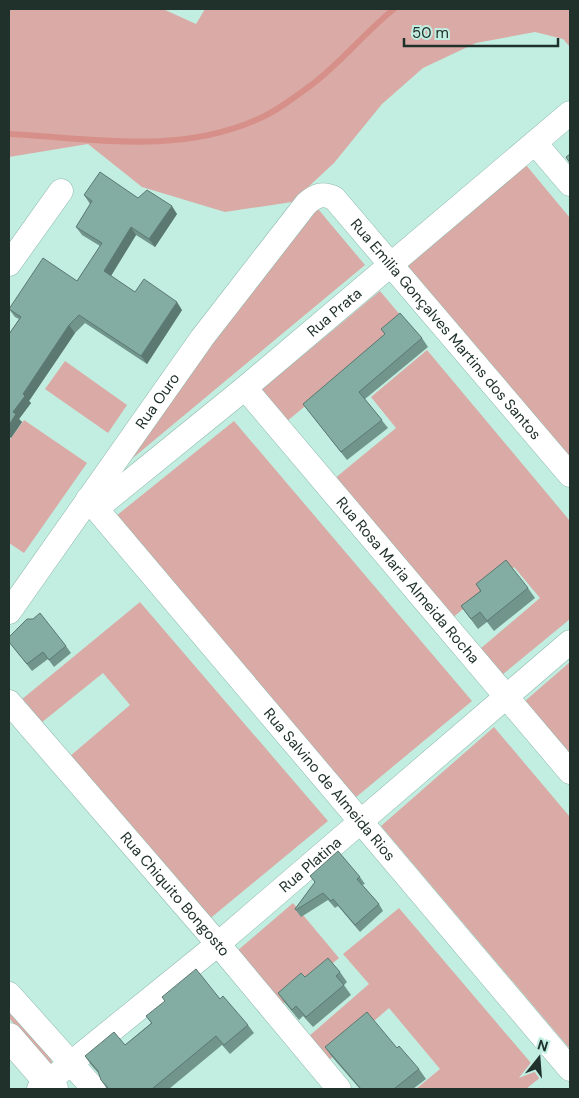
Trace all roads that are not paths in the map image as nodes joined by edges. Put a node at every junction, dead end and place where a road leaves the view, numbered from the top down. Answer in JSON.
{"nodes":[{"id":1,"x":570,"y":113,"type":"edge"},
{"id":2,"x":535,"y":143,"type":"junction"},
{"id":3,"x":570,"y":184,"type":"edge"},
{"id":4,"x":61,"y":191,"type":"dead end"},
{"id":5,"x":314,"y":196,"type":"joint"},
{"id":6,"x":9,"y":264,"type":"edge"},
{"id":7,"x":391,"y":266,"type":"junction"},
{"id":8,"x":245,"y":388,"type":"junction"},
{"id":9,"x":570,"y":475,"type":"edge"},
{"id":10,"x":92,"y":504,"type":"junction"},
{"id":11,"x":9,"y":612,"type":"edge"},
{"id":12,"x":570,"y":642,"type":"edge"},
{"id":13,"x":506,"y":696,"type":"junction"},
{"id":14,"x":9,"y":702,"type":"edge"},
{"id":15,"x":570,"y":772,"type":"edge"},
{"id":16,"x":361,"y":820,"type":"junction"},
{"id":17,"x":218,"y":944,"type":"junction"},
{"id":18,"x":9,"y":994,"type":"edge"},
{"id":19,"x":9,"y":1037,"type":"edge"},
{"id":20,"x":71,"y":1062,"type":"junction"},
{"id":21,"x":570,"y":1069,"type":"edge"},
{"id":22,"x":47,"y":1087,"type":"edge"},
{"id":23,"x":94,"y":1089,"type":"edge"},
{"id":24,"x":339,"y":1089,"type":"edge"}],
"edges":[{"from":1,"to":2,"type":"street","name":"Rua Prata"},
{"from":2,"to":3,"type":"street"},
{"from":2,"to":7,"type":"street","name":"Rua Prata"},
{"from":4,"to":6,"type":"street"},
{"from":5,"to":7,"type":"street","name":"Rua Emilia Gonçalves Martins dos Santos"},
{"from":5,"to":10,"type":"street","name":"Rua Ouro"},
{"from":7,"to":8,"type":"street","name":"Rua Prata"},
{"from":7,"to":9,"type":"street","name":"Rua Emilia Gonçalves Martins dos Santos"},
{"from":8,"to":10,"type":"street","name":"Rua Prata"},
{"from":8,"to":13,"type":"street","name":"Rua Rosa Maria Almeida Rocha"},
{"from":10,"to":11,"type":"street","name":"Rua Ouro"},
{"from":10,"to":16,"type":"street","name":"Rua Salvino de Almeida Rios"},
{"from":12,"to":13,"type":"street","name":"Rua Platina"},
{"from":13,"to":15,"type":"street","name":"Rua Rosa Maria Almeida Rocha"},
{"from":13,"to":16,"type":"street","name":"Rua Platina"},
{"from":14,"to":17,"type":"street","name":"Rua Chiquito Bongosto"},
{"from":16,"to":17,"type":"street","name":"Rua Platina"},
{"from":16,"to":21,"type":"street","name":"Rua Salvino de Almeida Rios"},
{"from":17,"to":20,"type":"street","name":"Rua Platina"},
{"from":17,"to":24,"type":"street","name":"Rua Chiquito Bongosto"},
{"from":18,"to":20,"type":"street"},
{"from":19,"to":22,"type":"street"},
{"from":20,"to":22,"type":"street","name":"Rua Platina"},
{"from":20,"to":23,"type":"street"}]}
